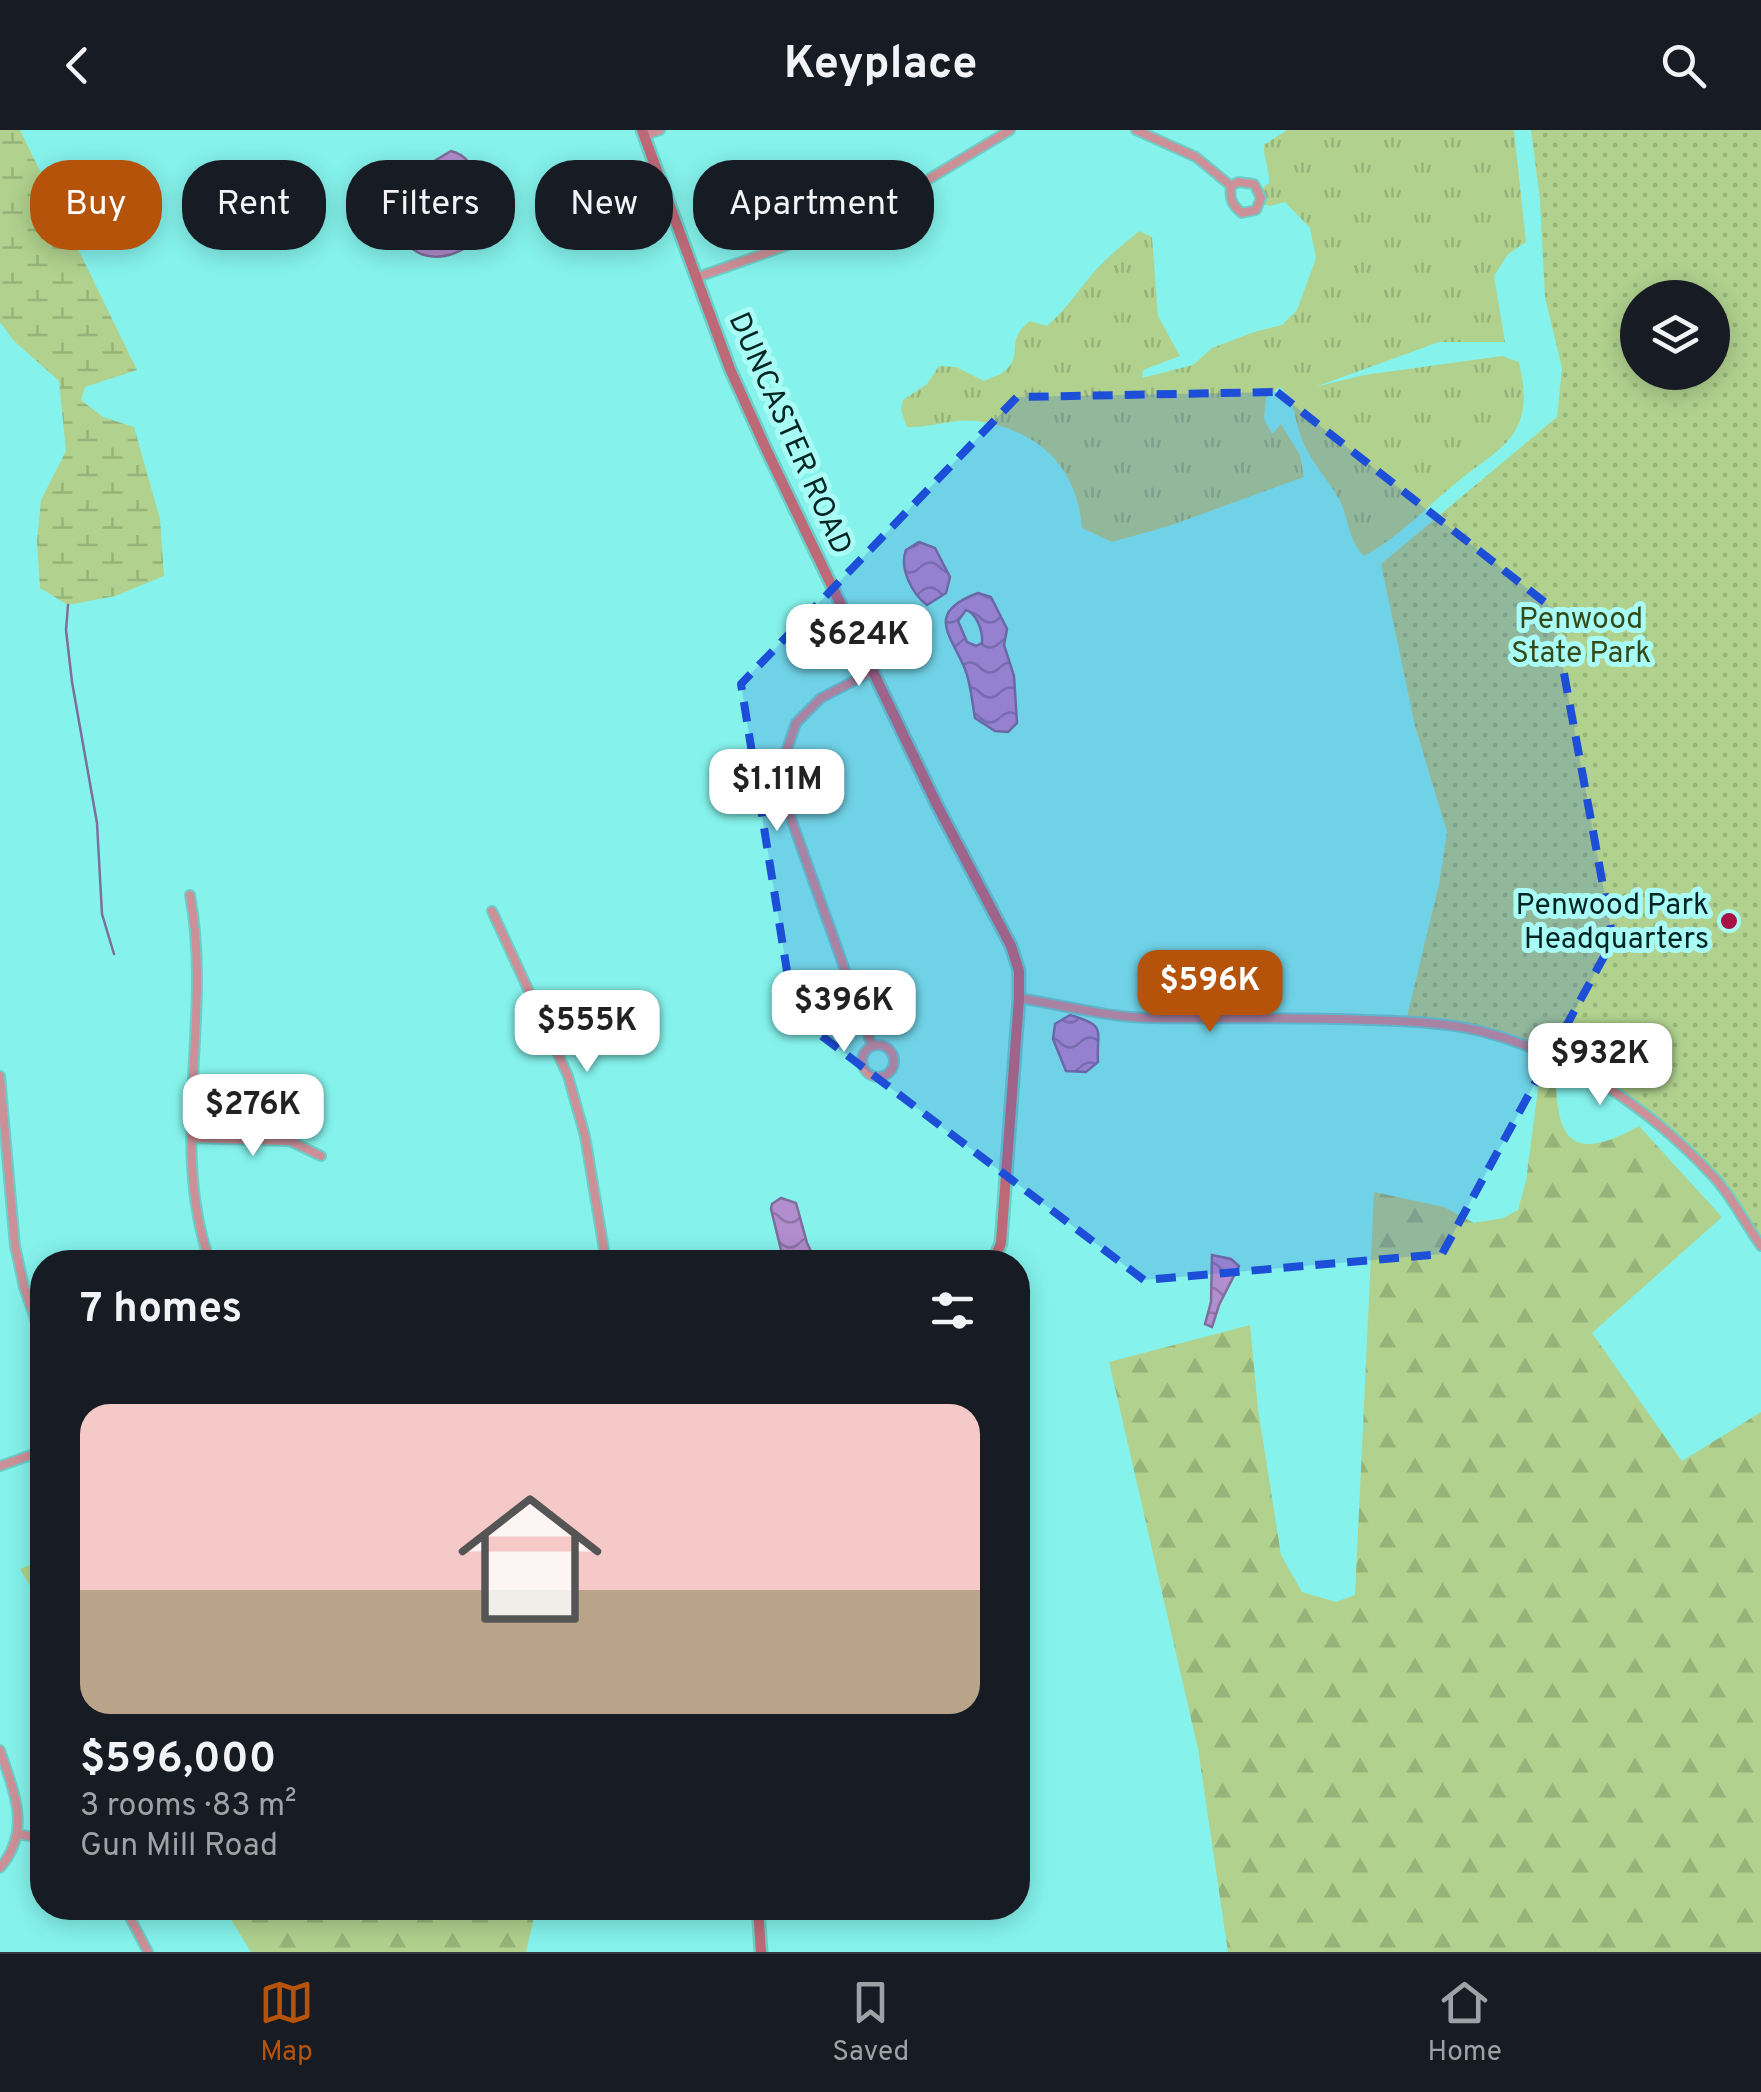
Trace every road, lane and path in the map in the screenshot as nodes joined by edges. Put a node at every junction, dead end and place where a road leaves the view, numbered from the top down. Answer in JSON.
{"nodes":[{"id":1,"x":660,"y":130,"type":"edge"},
{"id":2,"x":1010,"y":130,"type":"edge"},
{"id":3,"x":1136,"y":130,"type":"edge"},
{"id":4,"x":643,"y":133,"type":"edge"},
{"id":5,"x":1232,"y":186,"type":"junction"},
{"id":6,"x":695,"y":278,"type":"junction"},
{"id":7,"x":873,"y":671,"type":"junction"},
{"id":8,"x":190,"y":895,"type":"dead end"},
{"id":9,"x":492,"y":911,"type":"dead end"},
{"id":10,"x":1020,"y":998,"type":"junction"},
{"id":11,"x":872,"y":1046,"type":"junction"},
{"id":12,"x":0,"y":1076,"type":"edge"},
{"id":13,"x":191,"y":1138,"type":"junction"},
{"id":14,"x":321,"y":1156,"type":"dead end"},
{"id":15,"x":1761,"y":1246,"type":"edge"},
{"id":16,"x":207,"y":1250,"type":"edge"},
{"id":17,"x":604,"y":1250,"type":"edge"},
{"id":18,"x":998,"y":1250,"type":"edge"},
{"id":19,"x":30,"y":1304,"type":"edge"},
{"id":20,"x":30,"y":1455,"type":"edge"},
{"id":21,"x":0,"y":1466,"type":"edge"},
{"id":22,"x":0,"y":1750,"type":"edge"},
{"id":23,"x":19,"y":1834,"type":"junction"},
{"id":24,"x":30,"y":1837,"type":"edge"},
{"id":25,"x":0,"y":1868,"type":"edge"},
{"id":26,"x":131,"y":1920,"type":"edge"},
{"id":27,"x":759,"y":1920,"type":"edge"},
{"id":28,"x":148,"y":1952,"type":"edge"},
{"id":29,"x":761,"y":1952,"type":"edge"}],
"edges":[{"from":1,"to":4,"type":"street"},
{"from":2,"to":6,"type":"street"},
{"from":3,"to":5,"type":"street"},
{"from":4,"to":6,"type":"street","name":"DUNCASTER ROAD"},
{"from":5,"to":5,"type":"street"},
{"from":6,"to":7,"type":"street","name":"DUNCASTER ROAD"},
{"from":7,"to":10,"type":"street","name":"DUNCASTER ROAD"},
{"from":7,"to":11,"type":"street"},
{"from":8,"to":13,"type":"street"},
{"from":9,"to":17,"type":"street"},
{"from":10,"to":15,"type":"street"},
{"from":10,"to":18,"type":"street","name":"DUNCASTER ROAD"},
{"from":11,"to":11,"type":"street"},
{"from":12,"to":19,"type":"street"},
{"from":13,"to":14,"type":"street"},
{"from":13,"to":16,"type":"street"},
{"from":20,"to":21,"type":"street"},
{"from":22,"to":23,"type":"street"},
{"from":23,"to":24,"type":"street"},
{"from":23,"to":25,"type":"street"},
{"from":26,"to":28,"type":"street"},
{"from":27,"to":29,"type":"street"}]}
